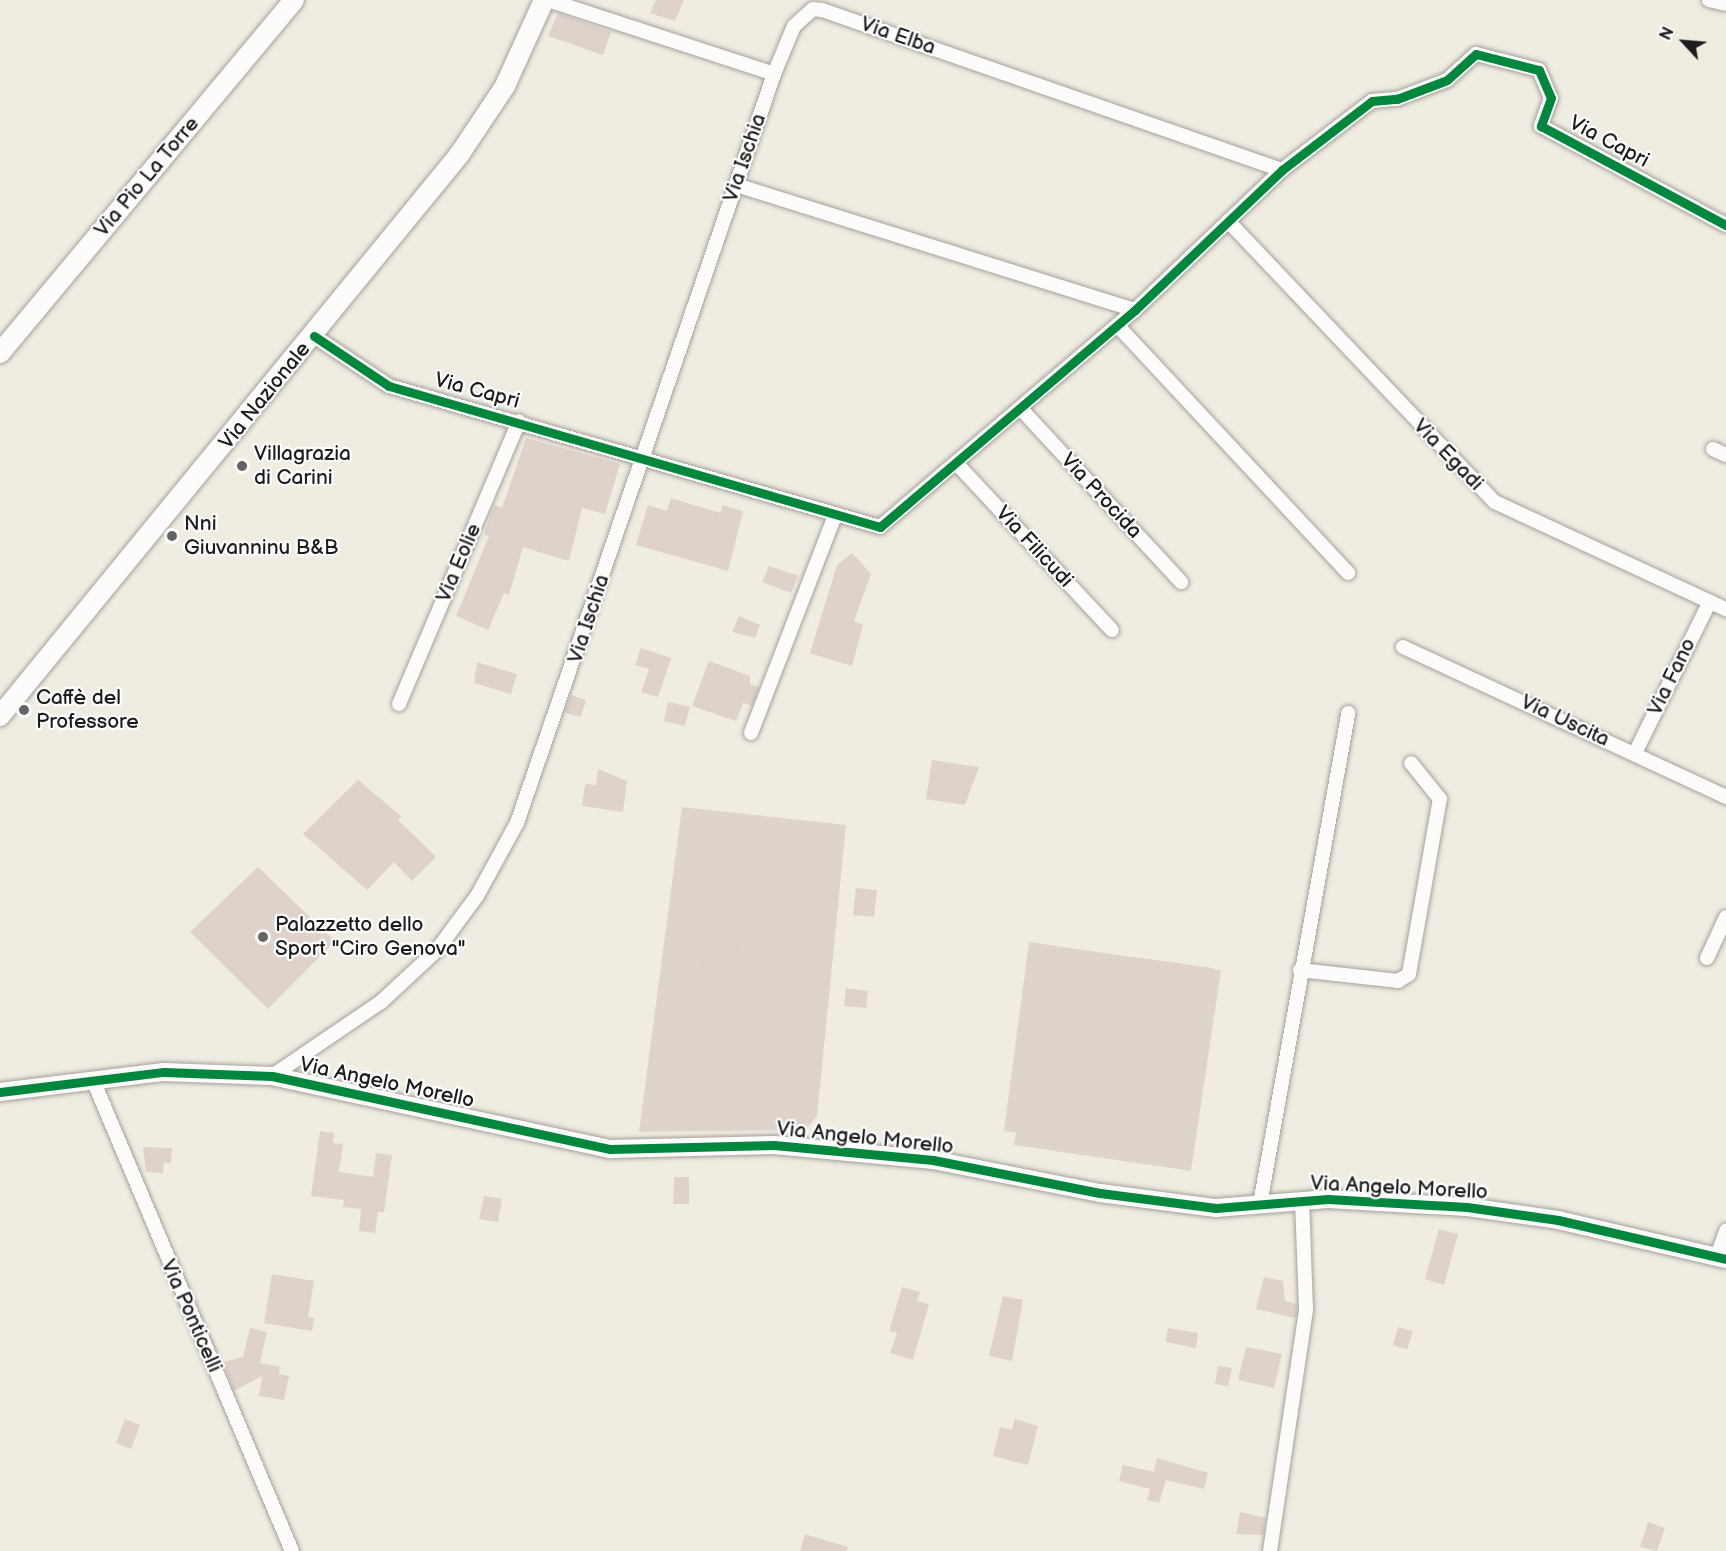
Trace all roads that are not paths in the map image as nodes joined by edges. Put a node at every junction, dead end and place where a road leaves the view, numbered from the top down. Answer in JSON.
{"nodes":[{"id":1,"x":294,"y":0,"type":"edge"},
{"id":2,"x":546,"y":0,"type":"edge"},
{"id":3,"x":1709,"y":0,"type":"edge"},
{"id":4,"x":1726,"y":4,"type":"edge"},
{"id":5,"x":774,"y":74,"type":"junction"},
{"id":6,"x":1282,"y":170,"type":"junction"},
{"id":7,"x":736,"y":185,"type":"junction"},
{"id":8,"x":1228,"y":221,"type":"junction"},
{"id":9,"x":1726,"y":225,"type":"edge"},
{"id":10,"x":1135,"y":310,"type":"junction"},
{"id":11,"x":1117,"y":325,"type":"junction"},
{"id":12,"x":314,"y":336,"type":"junction"},
{"id":13,"x":0,"y":354,"type":"edge"},
{"id":14,"x":1021,"y":409,"type":"junction"},
{"id":15,"x":519,"y":421,"type":"junction"},
{"id":16,"x":1713,"y":449,"type":"dead end"},
{"id":17,"x":1726,"y":455,"type":"edge"},
{"id":18,"x":642,"y":458,"type":"junction"},
{"id":19,"x":957,"y":464,"type":"junction"},
{"id":20,"x":835,"y":515,"type":"junction"},
{"id":21,"x":1348,"y":573,"type":"dead end"},
{"id":22,"x":1180,"y":582,"type":"dead end"},
{"id":23,"x":1710,"y":601,"type":"junction"},
{"id":24,"x":1726,"y":609,"type":"edge"},
{"id":25,"x":1112,"y":630,"type":"dead end"},
{"id":26,"x":1403,"y":647,"type":"dead end"},
{"id":27,"x":399,"y":704,"type":"dead end"},
{"id":28,"x":1348,"y":713,"type":"dead end"},
{"id":29,"x":0,"y":716,"type":"edge"},
{"id":30,"x":751,"y":733,"type":"dead end"},
{"id":31,"x":1635,"y":753,"type":"junction"},
{"id":32,"x":1411,"y":763,"type":"dead end"},
{"id":33,"x":1726,"y":796,"type":"edge"},
{"id":34,"x":1726,"y":917,"type":"edge"},
{"id":35,"x":1707,"y":958,"type":"dead end"},
{"id":36,"x":1300,"y":970,"type":"junction"},
{"id":37,"x":272,"y":1076,"type":"junction"},
{"id":38,"x":93,"y":1080,"type":"junction"},
{"id":39,"x":0,"y":1092,"type":"edge"},
{"id":40,"x":1302,"y":1201,"type":"junction"},
{"id":41,"x":1260,"y":1204,"type":"junction"},
{"id":42,"x":1726,"y":1231,"type":"edge"},
{"id":43,"x":1722,"y":1257,"type":"edge"},
{"id":44,"x":292,"y":1551,"type":"edge"},
{"id":45,"x":1270,"y":1551,"type":"edge"}],
"edges":[{"from":1,"to":13,"type":"main road","name":"Via Pio La Torre"},
{"from":2,"to":5,"type":"street"},
{"from":2,"to":12,"type":"main road","name":"Via Nazionale"},
{"from":3,"to":4,"type":"street"},
{"from":5,"to":6,"type":"street","name":"Via Elba"},
{"from":5,"to":7,"type":"street","name":"Via Ischia"},
{"from":6,"to":8,"type":"street"},
{"from":6,"to":9,"type":"street","name":"Via Capri"},
{"from":7,"to":10,"type":"street"},
{"from":7,"to":18,"type":"street","name":"Via Ischia"},
{"from":8,"to":10,"type":"street"},
{"from":8,"to":23,"type":"street","name":"Via Egadi"},
{"from":10,"to":11,"type":"street"},
{"from":11,"to":14,"type":"street"},
{"from":11,"to":21,"type":"street"},
{"from":12,"to":15,"type":"street","name":"Via Capri"},
{"from":12,"to":29,"type":"main road","name":"Via Nazionale"},
{"from":14,"to":19,"type":"street"},
{"from":14,"to":22,"type":"street","name":"Via Procida"},
{"from":15,"to":18,"type":"street","name":"Via Capri"},
{"from":15,"to":27,"type":"street","name":"Via Eolie"},
{"from":16,"to":17,"type":"street"},
{"from":18,"to":20,"type":"street","name":"Via Capri"},
{"from":18,"to":37,"type":"street","name":"Via Ischia"},
{"from":19,"to":20,"type":"street","name":"Via Capri"},
{"from":19,"to":25,"type":"street","name":"Via Filicudi"},
{"from":20,"to":30,"type":"street"},
{"from":23,"to":24,"type":"street","name":"Via Egadi"},
{"from":23,"to":31,"type":"street","name":"Via Fano"},
{"from":26,"to":31,"type":"street","name":"Via Uscita"},
{"from":28,"to":36,"type":"street"},
{"from":31,"to":33,"type":"street","name":"Via Uscita"},
{"from":32,"to":36,"type":"street"},
{"from":34,"to":35,"type":"street"},
{"from":36,"to":41,"type":"street"},
{"from":37,"to":38,"type":"street","name":"Via Angelo Morello"},
{"from":37,"to":41,"type":"street","name":"Via Angelo Morello"},
{"from":38,"to":39,"type":"street","name":"Via Angelo Morello"},
{"from":38,"to":44,"type":"street","name":"Via Ponticelli"},
{"from":40,"to":41,"type":"street","name":"Via Angelo Morello"},
{"from":40,"to":43,"type":"street","name":"Via Angelo Morello"},
{"from":40,"to":45,"type":"street"},
{"from":42,"to":43,"type":"street"}]}
